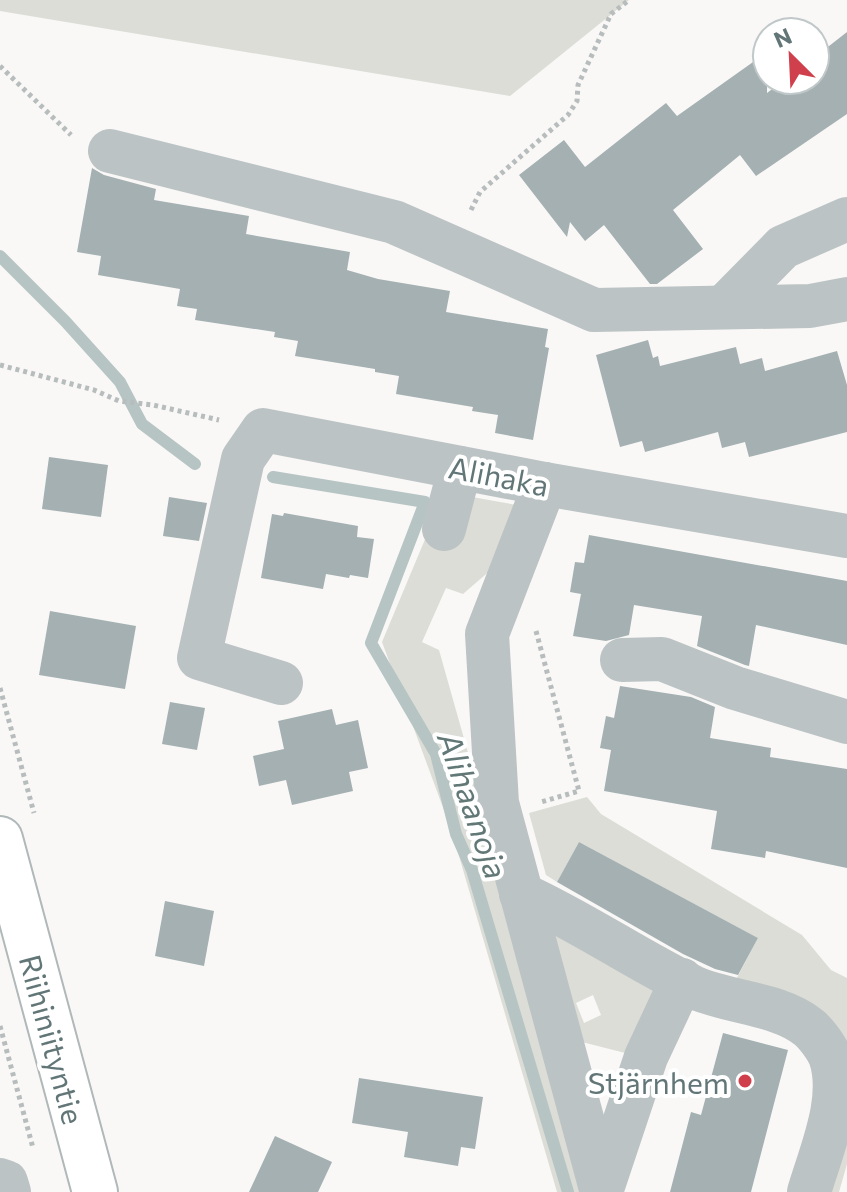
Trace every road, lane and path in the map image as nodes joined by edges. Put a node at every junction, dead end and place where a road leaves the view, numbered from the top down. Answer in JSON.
{"nodes":[{"id":1,"x":629,"y":0,"type":"edge"},
{"id":2,"x":0,"y":66,"type":"edge"},
{"id":3,"x":94,"y":147,"type":"joint"},
{"id":4,"x":847,"y":219,"type":"edge"},
{"id":5,"x":453,"y":248,"type":"junction"},
{"id":6,"x":847,"y":299,"type":"edge"},
{"id":7,"x":724,"y":307,"type":"junction"},
{"id":8,"x":0,"y":365,"type":"edge"},
{"id":9,"x":263,"y":430,"type":"junction"},
{"id":10,"x":460,"y":468,"type":"junction"},
{"id":11,"x":545,"y":484,"type":"junction"},
{"id":12,"x":444,"y":529,"type":"dead end"},
{"id":13,"x":847,"y":536,"type":"edge"},
{"id":14,"x":536,"y":630,"type":"dead end"},
{"id":15,"x":622,"y":660,"type":"dead end"},
{"id":16,"x":281,"y":683,"type":"dead end"},
{"id":17,"x":847,"y":722,"type":"edge"},
{"id":18,"x":530,"y":806,"type":"dead end"},
{"id":19,"x":0,"y":839,"type":"edge"},
{"id":20,"x":521,"y":894,"type":"junction"},
{"id":21,"x":10,"y":917,"type":"edge"},
{"id":22,"x":682,"y":980,"type":"junction"},
{"id":23,"x":0,"y":1026,"type":"edge"},
{"id":24,"x":15,"y":1178,"type":"edge"},
{"id":25,"x":601,"y":1190,"type":"edge"},
{"id":26,"x":95,"y":1192,"type":"edge"},
{"id":27,"x":809,"y":1192,"type":"edge"}],
"edges":[{"from":1,"to":5,"type":"path"},
{"from":2,"to":3,"type":"path"},
{"from":3,"to":5,"type":"street"},
{"from":4,"to":7,"type":"street"},
{"from":5,"to":7,"type":"street"},
{"from":6,"to":7,"type":"street"},
{"from":8,"to":9,"type":"path"},
{"from":9,"to":10,"type":"street","name":"Alihaka"},
{"from":9,"to":16,"type":"street"},
{"from":10,"to":11,"type":"street","name":"Alihaka"},
{"from":10,"to":12,"type":"street"},
{"from":11,"to":13,"type":"street","name":"Alihaka"},
{"from":11,"to":20,"type":"street"},
{"from":14,"to":18,"type":"path"},
{"from":15,"to":17,"type":"street"},
{"from":19,"to":21,"type":"main road","name":"Riihiniityntie"},
{"from":20,"to":22,"type":"street"},
{"from":20,"to":25,"type":"street"},
{"from":21,"to":26,"type":"main road","name":"Riihiniityntie"},
{"from":22,"to":25,"type":"street"},
{"from":22,"to":27,"type":"street"},
{"from":23,"to":24,"type":"path"}]}
